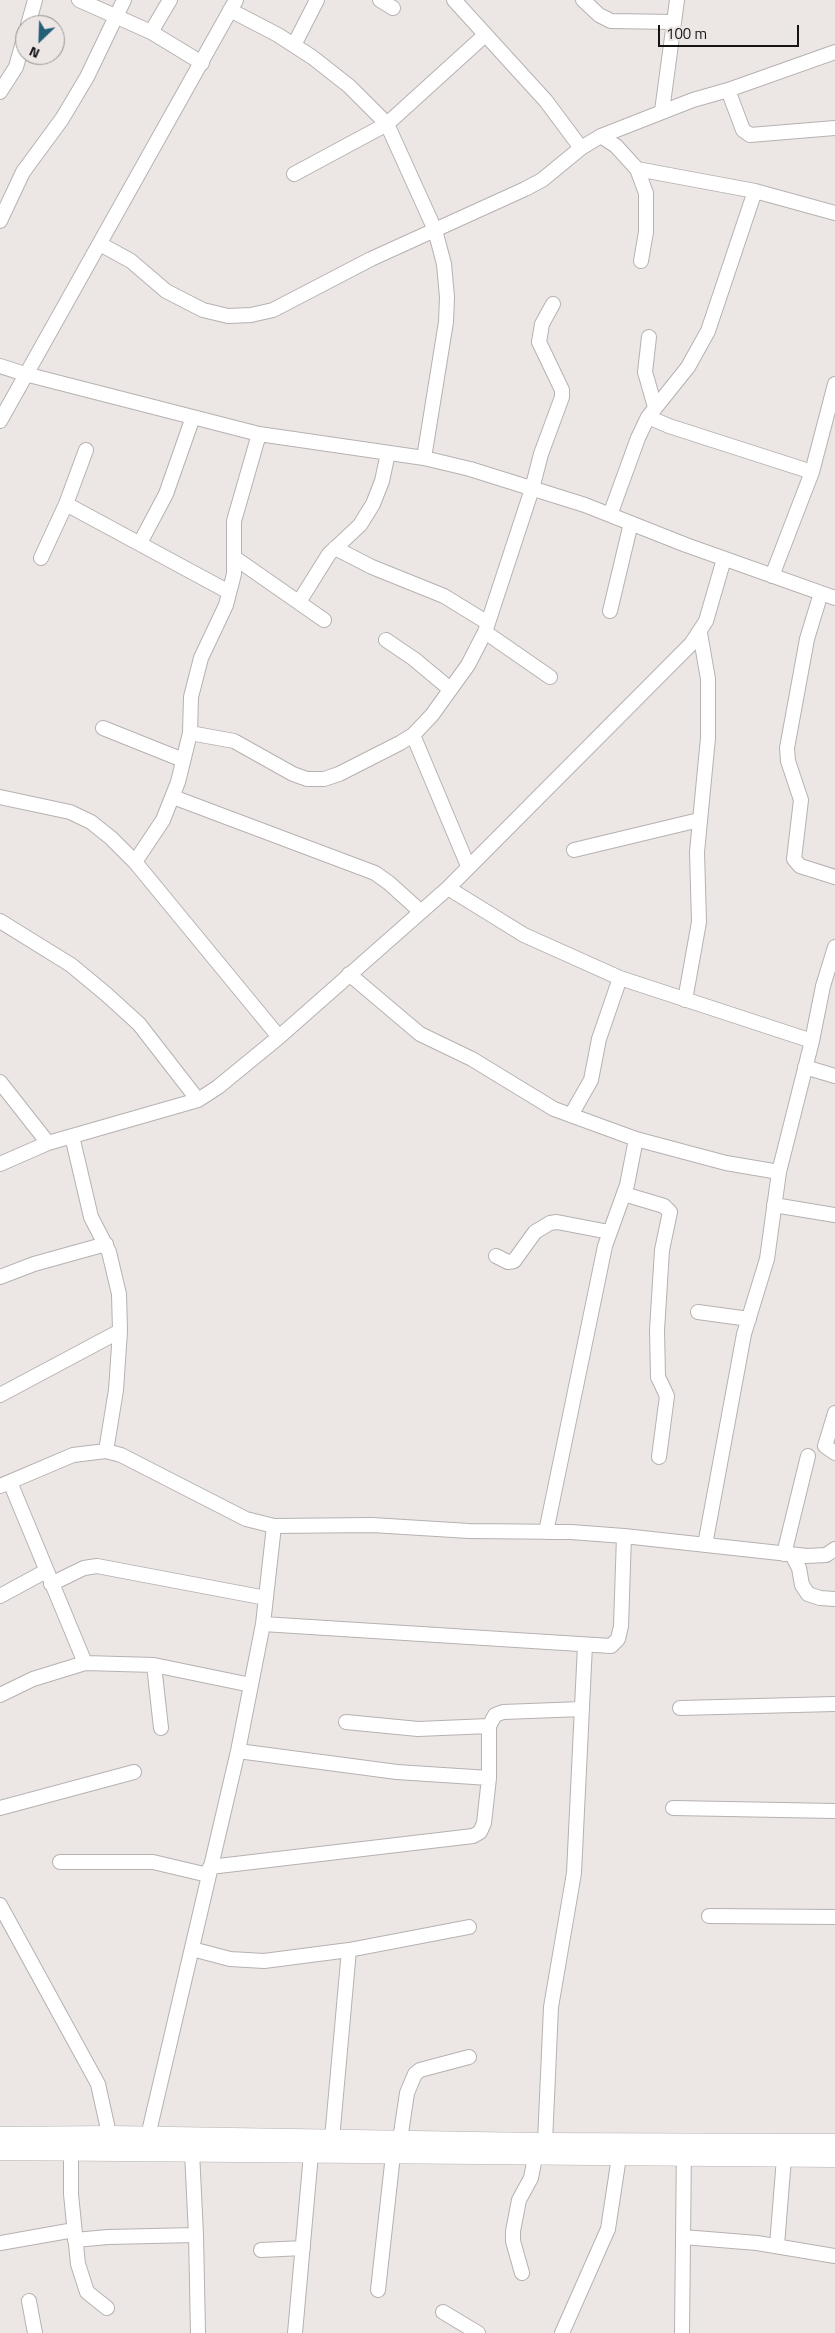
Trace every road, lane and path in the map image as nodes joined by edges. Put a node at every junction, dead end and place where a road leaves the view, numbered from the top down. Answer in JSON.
{"nodes":[{"id":1,"x":35,"y":0,"type":"edge"},
{"id":2,"x":78,"y":0,"type":"edge"},
{"id":3,"x":124,"y":0,"type":"edge"},
{"id":4,"x":170,"y":0,"type":"edge"},
{"id":5,"x":317,"y":0,"type":"edge"},
{"id":6,"x":380,"y":0,"type":"edge"},
{"id":7,"x":454,"y":0,"type":"edge"},
{"id":8,"x":583,"y":0,"type":"edge"},
{"id":9,"x":679,"y":1,"type":"edge"},
{"id":10,"x":233,"y":5,"type":"edge"},
{"id":11,"x":393,"y":8,"type":"dead end"},
{"id":12,"x":31,"y":15,"type":"edge"},
{"id":13,"x":117,"y":17,"type":"junction"},
{"id":14,"x":674,"y":22,"type":"junction"},
{"id":15,"x":151,"y":32,"type":"junction"},
{"id":16,"x":485,"y":35,"type":"junction"},
{"id":17,"x":294,"y":45,"type":"junction"},
{"id":18,"x":835,"y":52,"type":"edge"},
{"id":19,"x":202,"y":63,"type":"junction"},
{"id":20,"x":16,"y":65,"type":"edge"},
{"id":21,"x":728,"y":90,"type":"junction"},
{"id":22,"x":0,"y":92,"type":"edge"},
{"id":23,"x":662,"y":111,"type":"junction"},
{"id":24,"x":387,"y":124,"type":"junction"},
{"id":25,"x":835,"y":128,"type":"edge"},
{"id":26,"x":601,"y":136,"type":"junction"},
{"id":27,"x":581,"y":148,"type":"junction"},
{"id":28,"x":637,"y":169,"type":"junction"},
{"id":29,"x":294,"y":174,"type":"dead end"},
{"id":30,"x":755,"y":191,"type":"junction"},
{"id":31,"x":835,"y":213,"type":"edge"},
{"id":32,"x":0,"y":220,"type":"edge"},
{"id":33,"x":435,"y":230,"type":"junction"},
{"id":34,"x":100,"y":244,"type":"junction"},
{"id":35,"x":641,"y":261,"type":"dead end"},
{"id":36,"x":553,"y":304,"type":"dead end"},
{"id":37,"x":649,"y":337,"type":"dead end"},
{"id":38,"x":0,"y":366,"type":"edge"},
{"id":39,"x":25,"y":374,"type":"junction"},
{"id":40,"x":835,"y":384,"type":"edge"},
{"id":41,"x":652,"y":412,"type":"junction"},
{"id":42,"x":193,"y":417,"type":"junction"},
{"id":43,"x":0,"y":421,"type":"edge"},
{"id":44,"x":259,"y":434,"type":"junction"},
{"id":45,"x":86,"y":450,"type":"dead end"},
{"id":46,"x":388,"y":453,"type":"junction"},
{"id":47,"x":424,"y":458,"type":"junction"},
{"id":48,"x":812,"y":472,"type":"junction"},
{"id":49,"x":532,"y":489,"type":"junction"},
{"id":50,"x":66,"y":504,"type":"junction"},
{"id":51,"x":610,"y":515,"type":"junction"},
{"id":52,"x":631,"y":524,"type":"junction"},
{"id":53,"x":140,"y":543,"type":"junction"},
{"id":54,"x":335,"y":548,"type":"junction"},
{"id":55,"x":41,"y":558,"type":"dead end"},
{"id":56,"x":235,"y":558,"type":"junction"},
{"id":57,"x":724,"y":559,"type":"junction"},
{"id":58,"x":772,"y":576,"type":"junction"},
{"id":59,"x":229,"y":592,"type":"junction"},
{"id":60,"x":821,"y":593,"type":"junction"},
{"id":61,"x":835,"y":598,"type":"edge"},
{"id":62,"x":299,"y":602,"type":"junction"},
{"id":63,"x":610,"y":611,"type":"dead end"},
{"id":64,"x":324,"y":620,"type":"dead end"},
{"id":65,"x":486,"y":627,"type":"junction"},
{"id":66,"x":700,"y":632,"type":"junction"},
{"id":67,"x":386,"y":640,"type":"dead end"},
{"id":68,"x":550,"y":676,"type":"dead end"},
{"id":69,"x":450,"y":690,"type":"junction"},
{"id":70,"x":103,"y":728,"type":"dead end"},
{"id":71,"x":190,"y":733,"type":"junction"},
{"id":72,"x":413,"y":734,"type":"junction"},
{"id":73,"x":184,"y":760,"type":"junction"},
{"id":74,"x":0,"y":797,"type":"edge"},
{"id":75,"x":173,"y":797,"type":"junction"},
{"id":76,"x":699,"y":820,"type":"junction"},
{"id":77,"x":574,"y":850,"type":"dead end"},
{"id":78,"x":135,"y":862,"type":"junction"},
{"id":79,"x":468,"y":866,"type":"junction"},
{"id":80,"x":835,"y":877,"type":"edge"},
{"id":81,"x":448,"y":888,"type":"junction"},
{"id":82,"x":420,"y":911,"type":"junction"},
{"id":83,"x":0,"y":922,"type":"edge"},
{"id":84,"x":835,"y":947,"type":"edge"},
{"id":85,"x":350,"y":974,"type":"junction"},
{"id":86,"x":620,"y":978,"type":"junction"},
{"id":87,"x":829,"y":988,"type":"edge"},
{"id":88,"x":685,"y":1000,"type":"junction"},
{"id":89,"x":279,"y":1037,"type":"junction"},
{"id":90,"x":812,"y":1041,"type":"junction"},
{"id":91,"x":805,"y":1067,"type":"junction"},
{"id":92,"x":835,"y":1076,"type":"edge"},
{"id":93,"x":0,"y":1082,"type":"edge"},
{"id":94,"x":198,"y":1100,"type":"junction"},
{"id":95,"x":571,"y":1115,"type":"junction"},
{"id":96,"x":72,"y":1136,"type":"junction"},
{"id":97,"x":636,"y":1139,"type":"junction"},
{"id":98,"x":48,"y":1143,"type":"junction"},
{"id":99,"x":0,"y":1164,"type":"edge"},
{"id":100,"x":779,"y":1172,"type":"junction"},
{"id":101,"x":624,"y":1194,"type":"junction"},
{"id":102,"x":774,"y":1205,"type":"junction"},
{"id":103,"x":835,"y":1215,"type":"edge"},
{"id":104,"x":609,"y":1232,"type":"junction"},
{"id":105,"x":106,"y":1244,"type":"junction"},
{"id":106,"x":496,"y":1256,"type":"dead end"},
{"id":107,"x":0,"y":1277,"type":"edge"},
{"id":108,"x":698,"y":1312,"type":"dead end"},
{"id":109,"x":749,"y":1319,"type":"junction"},
{"id":110,"x":120,"y":1331,"type":"junction"},
{"id":111,"x":0,"y":1395,"type":"edge"},
{"id":112,"x":835,"y":1414,"type":"edge"},
{"id":113,"x":106,"y":1451,"type":"junction"},
{"id":114,"x":835,"y":1453,"type":"edge"},
{"id":115,"x":808,"y":1456,"type":"dead end"},
{"id":116,"x":659,"y":1457,"type":"dead end"},
{"id":117,"x":3,"y":1484,"type":"edge"},
{"id":118,"x":274,"y":1526,"type":"junction"},
{"id":119,"x":546,"y":1532,"type":"junction"},
{"id":120,"x":624,"y":1536,"type":"junction"},
{"id":121,"x":705,"y":1545,"type":"junction"},
{"id":122,"x":835,"y":1549,"type":"edge"},
{"id":123,"x":788,"y":1555,"type":"junction"},
{"id":124,"x":48,"y":1578,"type":"junction"},
{"id":125,"x":0,"y":1596,"type":"edge"},
{"id":126,"x":266,"y":1598,"type":"junction"},
{"id":127,"x":835,"y":1599,"type":"edge"},
{"id":128,"x":263,"y":1624,"type":"junction"},
{"id":129,"x":585,"y":1645,"type":"junction"},
{"id":130,"x":85,"y":1663,"type":"junction"},
{"id":131,"x":154,"y":1665,"type":"junction"},
{"id":132,"x":251,"y":1685,"type":"junction"},
{"id":133,"x":0,"y":1695,"type":"edge"},
{"id":134,"x":835,"y":1704,"type":"edge"},
{"id":135,"x":680,"y":1708,"type":"dead end"},
{"id":136,"x":582,"y":1709,"type":"junction"},
{"id":137,"x":346,"y":1722,"type":"dead end"},
{"id":138,"x":489,"y":1726,"type":"junction"},
{"id":139,"x":161,"y":1728,"type":"dead end"},
{"id":140,"x":238,"y":1752,"type":"junction"},
{"id":141,"x":134,"y":1772,"type":"dead end"},
{"id":142,"x":489,"y":1778,"type":"junction"},
{"id":143,"x":0,"y":1808,"type":"edge"},
{"id":144,"x":673,"y":1808,"type":"dead end"},
{"id":145,"x":835,"y":1811,"type":"edge"},
{"id":146,"x":60,"y":1862,"type":"dead end"},
{"id":147,"x":210,"y":1871,"type":"junction"},
{"id":148,"x":0,"y":1905,"type":"edge"},
{"id":149,"x":709,"y":1916,"type":"dead end"},
{"id":150,"x":835,"y":1917,"type":"edge"},
{"id":151,"x":469,"y":1927,"type":"dead end"},
{"id":152,"x":192,"y":1949,"type":"junction"},
{"id":153,"x":349,"y":1950,"type":"junction"},
{"id":154,"x":469,"y":2057,"type":"dead end"},
{"id":155,"x":0,"y":2136,"type":"edge"},
{"id":156,"x":148,"y":2136,"type":"junction"},
{"id":157,"x":332,"y":2139,"type":"junction"},
{"id":158,"x":544,"y":2142,"type":"junction"},
{"id":159,"x":111,"y":2143,"type":"junction"},
{"id":160,"x":835,"y":2143,"type":"edge"},
{"id":161,"x":396,"y":2148,"type":"junction"},
{"id":162,"x":0,"y":2151,"type":"edge"},
{"id":163,"x":71,"y":2151,"type":"junction"},
{"id":164,"x":684,"y":2151,"type":"junction"},
{"id":165,"x":192,"y":2152,"type":"junction"},
{"id":166,"x":311,"y":2154,"type":"junction"},
{"id":167,"x":535,"y":2157,"type":"junction"},
{"id":168,"x":619,"y":2157,"type":"junction"},
{"id":169,"x":784,"y":2158,"type":"junction"},
{"id":170,"x":835,"y":2158,"type":"edge"},
{"id":171,"x":74,"y":2235,"type":"junction"},
{"id":172,"x":196,"y":2235,"type":"junction"},
{"id":173,"x":683,"y":2237,"type":"junction"},
{"id":174,"x":0,"y":2243,"type":"edge"},
{"id":175,"x":778,"y":2246,"type":"junction"},
{"id":176,"x":303,"y":2248,"type":"junction"},
{"id":177,"x":261,"y":2250,"type":"dead end"},
{"id":178,"x":835,"y":2256,"type":"edge"},
{"id":179,"x":522,"y":2273,"type":"dead end"},
{"id":180,"x":378,"y":2290,"type":"dead end"},
{"id":181,"x":29,"y":2300,"type":"dead end"},
{"id":182,"x":107,"y":2308,"type":"dead end"},
{"id":183,"x":443,"y":2312,"type":"dead end"},
{"id":184,"x":35,"y":2333,"type":"edge"},
{"id":185,"x":198,"y":2333,"type":"edge"},
{"id":186,"x":295,"y":2333,"type":"edge"},
{"id":187,"x":478,"y":2333,"type":"edge"},
{"id":188,"x":562,"y":2333,"type":"edge"},
{"id":189,"x":682,"y":2333,"type":"edge"}],
"edges":[{"from":1,"to":12,"type":"street"},
{"from":2,"to":13,"type":"street"},
{"from":3,"to":13,"type":"street"},
{"from":4,"to":15,"type":"street"},
{"from":5,"to":17,"type":"street"},
{"from":6,"to":11,"type":"street"},
{"from":7,"to":16,"type":"street"},
{"from":8,"to":14,"type":"street"},
{"from":9,"to":14,"type":"street"},
{"from":10,"to":17,"type":"street"},
{"from":10,"to":19,"type":"street"},
{"from":13,"to":15,"type":"street"},
{"from":13,"to":32,"type":"street"},
{"from":14,"to":23,"type":"street"},
{"from":15,"to":19,"type":"street"},
{"from":16,"to":24,"type":"street"},
{"from":16,"to":27,"type":"street"},
{"from":17,"to":24,"type":"street"},
{"from":18,"to":21,"type":"street"},
{"from":19,"to":34,"type":"street"},
{"from":20,"to":22,"type":"street"},
{"from":21,"to":23,"type":"street"},
{"from":21,"to":25,"type":"street"},
{"from":23,"to":26,"type":"street"},
{"from":24,"to":29,"type":"street"},
{"from":24,"to":33,"type":"street"},
{"from":26,"to":27,"type":"street"},
{"from":26,"to":28,"type":"street"},
{"from":27,"to":33,"type":"street"},
{"from":28,"to":30,"type":"street"},
{"from":28,"to":35,"type":"street"},
{"from":30,"to":31,"type":"street"},
{"from":30,"to":41,"type":"street"},
{"from":33,"to":34,"type":"street"},
{"from":33,"to":47,"type":"street"},
{"from":34,"to":39,"type":"street"},
{"from":36,"to":49,"type":"street"},
{"from":37,"to":41,"type":"street"},
{"from":38,"to":39,"type":"street"},
{"from":39,"to":42,"type":"street"},
{"from":39,"to":43,"type":"street"},
{"from":40,"to":48,"type":"street"},
{"from":41,"to":48,"type":"street"},
{"from":41,"to":51,"type":"street"},
{"from":42,"to":44,"type":"street"},
{"from":42,"to":53,"type":"street"},
{"from":44,"to":46,"type":"street"},
{"from":44,"to":56,"type":"street"},
{"from":45,"to":50,"type":"street"},
{"from":46,"to":47,"type":"street"},
{"from":46,"to":54,"type":"street"},
{"from":47,"to":49,"type":"street"},
{"from":48,"to":58,"type":"street"},
{"from":49,"to":51,"type":"street"},
{"from":49,"to":65,"type":"street"},
{"from":50,"to":53,"type":"street"},
{"from":50,"to":55,"type":"street"},
{"from":51,"to":52,"type":"street"},
{"from":52,"to":57,"type":"street"},
{"from":52,"to":63,"type":"street"},
{"from":53,"to":59,"type":"street"},
{"from":54,"to":62,"type":"street"},
{"from":54,"to":65,"type":"street"},
{"from":56,"to":59,"type":"street"},
{"from":56,"to":62,"type":"street"},
{"from":57,"to":58,"type":"street"},
{"from":57,"to":66,"type":"street"},
{"from":58,"to":60,"type":"street"},
{"from":59,"to":71,"type":"street"},
{"from":60,"to":61,"type":"street"},
{"from":60,"to":80,"type":"street"},
{"from":62,"to":64,"type":"street"},
{"from":65,"to":68,"type":"street"},
{"from":65,"to":69,"type":"street"},
{"from":66,"to":76,"type":"street"},
{"from":66,"to":79,"type":"street"},
{"from":67,"to":69,"type":"street"},
{"from":69,"to":72,"type":"street"},
{"from":70,"to":73,"type":"street"},
{"from":71,"to":72,"type":"street"},
{"from":71,"to":73,"type":"street"},
{"from":72,"to":79,"type":"street"},
{"from":73,"to":75,"type":"street"},
{"from":74,"to":78,"type":"street"},
{"from":75,"to":78,"type":"street"},
{"from":75,"to":82,"type":"street"},
{"from":76,"to":77,"type":"street"},
{"from":76,"to":88,"type":"street"},
{"from":78,"to":89,"type":"street"},
{"from":79,"to":81,"type":"street"},
{"from":81,"to":82,"type":"street"},
{"from":81,"to":86,"type":"street"},
{"from":82,"to":85,"type":"street"},
{"from":83,"to":94,"type":"street"},
{"from":84,"to":87,"type":"street"},
{"from":85,"to":89,"type":"street"},
{"from":85,"to":95,"type":"street"},
{"from":86,"to":88,"type":"street"},
{"from":86,"to":95,"type":"street"},
{"from":87,"to":90,"type":"street"},
{"from":88,"to":90,"type":"street"},
{"from":89,"to":94,"type":"street"},
{"from":90,"to":91,"type":"street"},
{"from":91,"to":92,"type":"street"},
{"from":91,"to":100,"type":"street"},
{"from":93,"to":98,"type":"street"},
{"from":94,"to":96,"type":"street"},
{"from":95,"to":97,"type":"street"},
{"from":96,"to":98,"type":"street"},
{"from":96,"to":105,"type":"street"},
{"from":97,"to":100,"type":"street"},
{"from":97,"to":101,"type":"street"},
{"from":98,"to":99,"type":"street"},
{"from":100,"to":102,"type":"street"},
{"from":101,"to":104,"type":"street"},
{"from":101,"to":116,"type":"street"},
{"from":102,"to":103,"type":"street"},
{"from":102,"to":109,"type":"street"},
{"from":104,"to":106,"type":"street"},
{"from":104,"to":119,"type":"street"},
{"from":105,"to":107,"type":"street"},
{"from":105,"to":110,"type":"street"},
{"from":108,"to":109,"type":"street"},
{"from":109,"to":121,"type":"street"},
{"from":110,"to":111,"type":"street"},
{"from":110,"to":113,"type":"street"},
{"from":112,"to":114,"type":"street"},
{"from":113,"to":117,"type":"street"},
{"from":113,"to":118,"type":"street"},
{"from":115,"to":123,"type":"street"},
{"from":117,"to":124,"type":"street"},
{"from":118,"to":119,"type":"street"},
{"from":118,"to":126,"type":"street"},
{"from":119,"to":120,"type":"street"},
{"from":120,"to":121,"type":"street"},
{"from":120,"to":129,"type":"street"},
{"from":121,"to":123,"type":"street"},
{"from":122,"to":123,"type":"street"},
{"from":123,"to":127,"type":"street"},
{"from":124,"to":125,"type":"street"},
{"from":124,"to":126,"type":"street"},
{"from":124,"to":130,"type":"street"},
{"from":126,"to":128,"type":"street"},
{"from":128,"to":129,"type":"street"},
{"from":128,"to":132,"type":"street"},
{"from":129,"to":136,"type":"street"},
{"from":130,"to":131,"type":"street"},
{"from":130,"to":133,"type":"street"},
{"from":131,"to":132,"type":"street"},
{"from":131,"to":139,"type":"street"},
{"from":132,"to":140,"type":"street"},
{"from":134,"to":135,"type":"street"},
{"from":136,"to":138,"type":"street"},
{"from":136,"to":158,"type":"street"},
{"from":137,"to":138,"type":"street"},
{"from":138,"to":142,"type":"street"},
{"from":140,"to":142,"type":"street"},
{"from":140,"to":147,"type":"street"},
{"from":141,"to":143,"type":"street"},
{"from":142,"to":147,"type":"street"},
{"from":144,"to":145,"type":"street"},
{"from":146,"to":147,"type":"street"},
{"from":147,"to":152,"type":"street"},
{"from":148,"to":159,"type":"street"},
{"from":149,"to":150,"type":"street"},
{"from":151,"to":153,"type":"street"},
{"from":152,"to":153,"type":"street"},
{"from":152,"to":156,"type":"street"},
{"from":153,"to":157,"type":"street"},
{"from":154,"to":161,"type":"street"},
{"from":155,"to":159,"type":"main road"},
{"from":156,"to":157,"type":"main road"},
{"from":156,"to":159,"type":"main road"},
{"from":157,"to":161,"type":"main road"},
{"from":158,"to":161,"type":"main road"},
{"from":158,"to":164,"type":"main road"},
{"from":159,"to":163,"type":"main road"},
{"from":159,"to":165,"type":"main road"},
{"from":160,"to":164,"type":"main road"},
{"from":161,"to":166,"type":"main road"},
{"from":161,"to":167,"type":"main road"},
{"from":161,"to":180,"type":"street"},
{"from":162,"to":163,"type":"main road"},
{"from":163,"to":171,"type":"street"},
{"from":164,"to":168,"type":"main road"},
{"from":164,"to":169,"type":"main road"},
{"from":164,"to":173,"type":"street"},
{"from":165,"to":166,"type":"main road"},
{"from":165,"to":172,"type":"street"},
{"from":166,"to":176,"type":"street"},
{"from":167,"to":168,"type":"main road"},
{"from":167,"to":179,"type":"street"},
{"from":168,"to":188,"type":"street"},
{"from":169,"to":170,"type":"main road"},
{"from":169,"to":175,"type":"street"},
{"from":171,"to":172,"type":"street"},
{"from":171,"to":174,"type":"street"},
{"from":171,"to":182,"type":"street"},
{"from":172,"to":185,"type":"street"},
{"from":173,"to":175,"type":"street"},
{"from":173,"to":189,"type":"street"},
{"from":175,"to":178,"type":"street"},
{"from":176,"to":177,"type":"street"},
{"from":176,"to":186,"type":"street"},
{"from":181,"to":184,"type":"street"},
{"from":183,"to":187,"type":"street"}]}
